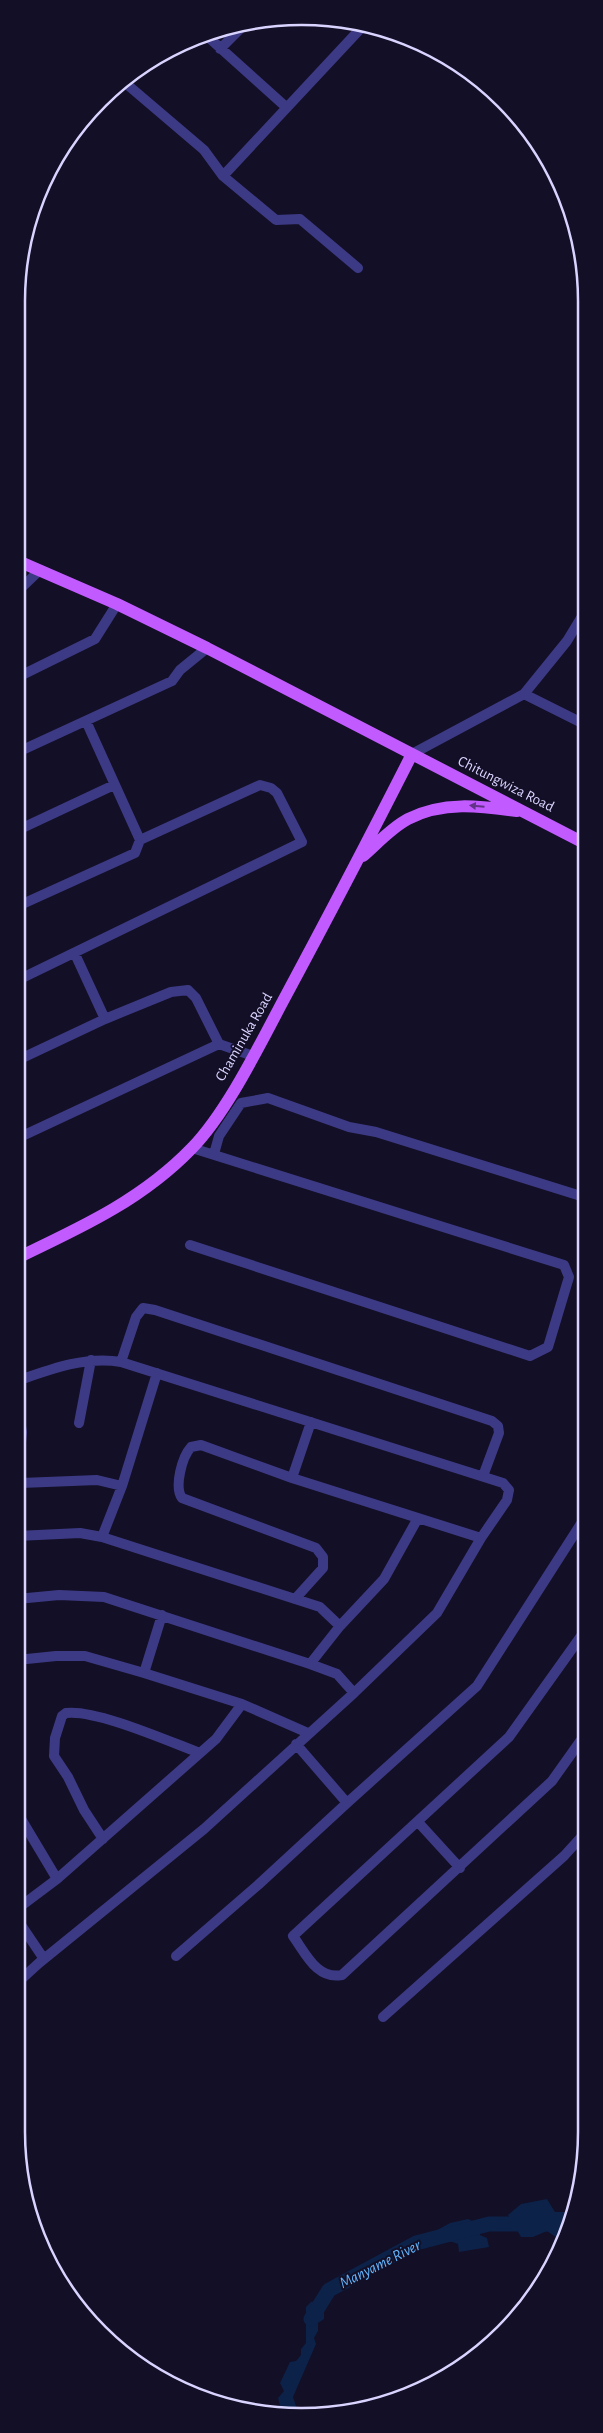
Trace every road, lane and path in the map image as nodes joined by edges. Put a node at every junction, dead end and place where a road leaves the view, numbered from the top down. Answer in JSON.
{"nodes":[{"id":1,"x":358,"y":31,"type":"edge"},
{"id":2,"x":236,"y":33,"type":"edge"},
{"id":3,"x":211,"y":41,"type":"edge"},
{"id":4,"x":220,"y":49,"type":"junction"},
{"id":5,"x":129,"y":86,"type":"edge"},
{"id":6,"x":286,"y":106,"type":"junction"},
{"id":7,"x":222,"y":176,"type":"junction"},
{"id":8,"x":358,"y":268,"type":"dead end"},
{"id":9,"x":25,"y":564,"type":"edge"},
{"id":10,"x":40,"y":570,"type":"junction"},
{"id":11,"x":25,"y":584,"type":"edge"},
{"id":12,"x":117,"y":604,"type":"junction"},
{"id":13,"x":578,"y":623,"type":"edge"},
{"id":14,"x":207,"y":648,"type":"junction"},
{"id":15,"x":25,"y":674,"type":"edge"},
{"id":16,"x":524,"y":694,"type":"junction"},
{"id":17,"x":86,"y":721,"type":"junction"},
{"id":18,"x":578,"y":721,"type":"edge"},
{"id":19,"x":25,"y":749,"type":"edge"},
{"id":20,"x":412,"y":754,"type":"junction"},
{"id":21,"x":114,"y":785,"type":"junction"},
{"id":22,"x":525,"y":812,"type":"junction"},
{"id":23,"x":25,"y":827,"type":"edge"},
{"id":24,"x":140,"y":840,"type":"junction"},
{"id":25,"x":578,"y":840,"type":"edge"},
{"id":26,"x":357,"y":861,"type":"junction"},
{"id":27,"x":25,"y":903,"type":"edge"},
{"id":28,"x":75,"y":954,"type":"junction"},
{"id":29,"x":25,"y":977,"type":"edge"},
{"id":30,"x":105,"y":1019,"type":"junction"},
{"id":31,"x":219,"y":1044,"type":"junction"},
{"id":32,"x":253,"y":1056,"type":"junction"},
{"id":33,"x":25,"y":1057,"type":"edge"},
{"id":34,"x":25,"y":1135,"type":"edge"},
{"id":35,"x":192,"y":1148,"type":"junction"},
{"id":36,"x":214,"y":1154,"type":"junction"},
{"id":37,"x":578,"y":1195,"type":"edge"},
{"id":38,"x":190,"y":1245,"type":"dead end"},
{"id":39,"x":25,"y":1254,"type":"edge"},
{"id":40,"x":91,"y":1360,"type":"junction"},
{"id":41,"x":121,"y":1362,"type":"junction"},
{"id":42,"x":158,"y":1373,"type":"junction"},
{"id":43,"x":25,"y":1378,"type":"edge"},
{"id":44,"x":79,"y":1422,"type":"dead end"},
{"id":45,"x":311,"y":1422,"type":"junction"},
{"id":46,"x":483,"y":1476,"type":"junction"},
{"id":47,"x":292,"y":1478,"type":"junction"},
{"id":48,"x":25,"y":1483,"type":"edge"},
{"id":49,"x":122,"y":1486,"type":"junction"},
{"id":50,"x":418,"y":1518,"type":"junction"},
{"id":51,"x":578,"y":1528,"type":"edge"},
{"id":52,"x":25,"y":1536,"type":"edge"},
{"id":53,"x":102,"y":1537,"type":"junction"},
{"id":54,"x":482,"y":1538,"type":"junction"},
{"id":55,"x":25,"y":1598,"type":"edge"},
{"id":56,"x":294,"y":1599,"type":"junction"},
{"id":57,"x":162,"y":1615,"type":"junction"},
{"id":58,"x":340,"y":1626,"type":"junction"},
{"id":59,"x":578,"y":1641,"type":"edge"},
{"id":60,"x":25,"y":1659,"type":"edge"},
{"id":61,"x":310,"y":1664,"type":"junction"},
{"id":62,"x":144,"y":1673,"type":"junction"},
{"id":63,"x":354,"y":1693,"type":"junction"},
{"id":64,"x":242,"y":1704,"type":"junction"},
{"id":65,"x":308,"y":1733,"type":"junction"},
{"id":66,"x":296,"y":1744,"type":"junction"},
{"id":67,"x":578,"y":1744,"type":"edge"},
{"id":68,"x":200,"y":1753,"type":"junction"},
{"id":69,"x":347,"y":1803,"type":"junction"},
{"id":70,"x":418,"y":1822,"type":"junction"},
{"id":71,"x":25,"y":1825,"type":"edge"},
{"id":72,"x":103,"y":1839,"type":"junction"},
{"id":73,"x":578,"y":1841,"type":"edge"},
{"id":74,"x":460,"y":1868,"type":"junction"},
{"id":75,"x":57,"y":1879,"type":"junction"},
{"id":76,"x":25,"y":1902,"type":"edge"},
{"id":77,"x":25,"y":1932,"type":"edge"},
{"id":78,"x":176,"y":1956,"type":"dead end"},
{"id":79,"x":44,"y":1959,"type":"junction"},
{"id":80,"x":25,"y":1976,"type":"edge"},
{"id":81,"x":383,"y":2017,"type":"dead end"}],
"edges":[{"from":1,"to":6,"type":"street"},
{"from":2,"to":4,"type":"street"},
{"from":3,"to":4,"type":"street"},
{"from":4,"to":6,"type":"street"},
{"from":5,"to":7,"type":"street"},
{"from":6,"to":7,"type":"street"},
{"from":7,"to":8,"type":"street"},
{"from":9,"to":10,"type":"main road","name":"Chitungwiza Road"},
{"from":10,"to":11,"type":"street"},
{"from":10,"to":12,"type":"main road","name":"Chitungwiza Road"},
{"from":12,"to":14,"type":"main road","name":"Chitungwiza Road"},
{"from":12,"to":15,"type":"street"},
{"from":13,"to":16,"type":"street"},
{"from":14,"to":17,"type":"street"},
{"from":14,"to":20,"type":"main road","name":"Chitungwiza Road"},
{"from":16,"to":18,"type":"street"},
{"from":16,"to":20,"type":"street"},
{"from":17,"to":19,"type":"street"},
{"from":17,"to":21,"type":"street"},
{"from":20,"to":22,"type":"main road","name":"Chitungwiza Road"},
{"from":20,"to":26,"type":"main road","name":"Chaminuka Road"},
{"from":21,"to":23,"type":"street"},
{"from":21,"to":24,"type":"street"},
{"from":22,"to":25,"type":"main road","name":"Chitungwiza Road"},
{"from":22,"to":26,"type":"main road","one_way":true},
{"from":24,"to":27,"type":"street"},
{"from":24,"to":28,"type":"street"},
{"from":26,"to":32,"type":"main road","name":"Chaminuka Road"},
{"from":28,"to":29,"type":"street"},
{"from":28,"to":30,"type":"street"},
{"from":30,"to":31,"type":"street"},
{"from":30,"to":33,"type":"street"},
{"from":31,"to":32,"type":"street"},
{"from":31,"to":34,"type":"street"},
{"from":32,"to":35,"type":"main road","name":"Chaminuka Road"},
{"from":35,"to":36,"type":"street"},
{"from":35,"to":39,"type":"main road","name":"Chaminuka Road"},
{"from":36,"to":37,"type":"street"},
{"from":36,"to":38,"type":"street"},
{"from":40,"to":41,"type":"street"},
{"from":40,"to":43,"type":"street"},
{"from":40,"to":44,"type":"street"},
{"from":41,"to":42,"type":"street"},
{"from":41,"to":46,"type":"street"},
{"from":42,"to":45,"type":"street"},
{"from":42,"to":49,"type":"street"},
{"from":45,"to":46,"type":"street"},
{"from":45,"to":47,"type":"street"},
{"from":46,"to":54,"type":"street"},
{"from":47,"to":50,"type":"street"},
{"from":47,"to":56,"type":"street"},
{"from":48,"to":49,"type":"street"},
{"from":49,"to":53,"type":"street"},
{"from":50,"to":54,"type":"street"},
{"from":50,"to":58,"type":"street"},
{"from":51,"to":69,"type":"street"},
{"from":52,"to":53,"type":"street"},
{"from":53,"to":56,"type":"street"},
{"from":54,"to":63,"type":"street"},
{"from":55,"to":57,"type":"street"},
{"from":56,"to":58,"type":"street"},
{"from":57,"to":61,"type":"street"},
{"from":57,"to":62,"type":"street"},
{"from":58,"to":61,"type":"street"},
{"from":59,"to":70,"type":"street"},
{"from":60,"to":62,"type":"street"},
{"from":61,"to":63,"type":"street"},
{"from":62,"to":64,"type":"street"},
{"from":63,"to":65,"type":"street"},
{"from":64,"to":65,"type":"street"},
{"from":64,"to":68,"type":"street"},
{"from":65,"to":66,"type":"street"},
{"from":66,"to":69,"type":"street"},
{"from":66,"to":79,"type":"street"},
{"from":67,"to":74,"type":"street"},
{"from":68,"to":72,"type":"street"},
{"from":68,"to":72,"type":"street"},
{"from":69,"to":78,"type":"street"},
{"from":70,"to":74,"type":"street"},
{"from":70,"to":74,"type":"street"},
{"from":71,"to":75,"type":"street"},
{"from":72,"to":75,"type":"street"},
{"from":73,"to":81,"type":"street"},
{"from":75,"to":76,"type":"street"},
{"from":77,"to":79,"type":"street"},
{"from":79,"to":80,"type":"street"}]}
